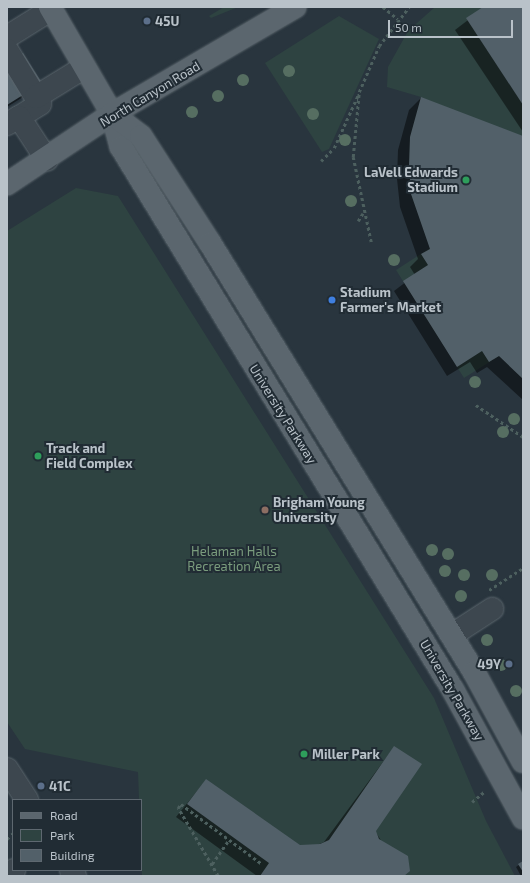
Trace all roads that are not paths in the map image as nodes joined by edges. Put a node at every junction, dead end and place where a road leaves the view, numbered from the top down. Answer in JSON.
{"nodes":[{"id":1,"x":295,"y":7,"type":"edge"},
{"id":2,"x":51,"y":8,"type":"edge"},
{"id":3,"x":7,"y":37,"type":"edge"},
{"id":4,"x":7,"y":50,"type":"edge"},
{"id":5,"x":85,"y":67,"type":"junction"},
{"id":6,"x":36,"y":97,"type":"junction"},
{"id":7,"x":112,"y":114,"type":"junction"},
{"id":8,"x":13,"y":120,"type":"edge"},
{"id":9,"x":47,"y":160,"type":"junction"},
{"id":10,"x":7,"y":184,"type":"edge"},
{"id":11,"x":492,"y":608,"type":"dead end"},
{"id":12,"x":452,"y":635,"type":"junction"},
{"id":13,"x":523,"y":762,"type":"edge"},
{"id":14,"x":7,"y":769,"type":"edge"},
{"id":15,"x":518,"y":794,"type":"edge"},
{"id":16,"x":26,"y":799,"type":"edge"},
{"id":17,"x":523,"y":818,"type":"edge"}],
"edges":[{"from":1,"to":7,"type":"main road","name":"North Canyon Road"},
{"from":2,"to":3,"type":"lane"},
{"from":2,"to":5,"type":"main road","name":"University Parkway"},
{"from":4,"to":6,"type":"lane"},
{"from":5,"to":6,"type":"lane"},
{"from":5,"to":7,"type":"main road","name":"University Parkway"},
{"from":6,"to":8,"type":"lane"},
{"from":7,"to":9,"type":"main road","name":"North Canyon Road"},
{"from":7,"to":12,"type":"main road","name":"University Parkway"},
{"from":7,"to":15,"type":"main road","name":"University Parkway"},
{"from":8,"to":9,"type":"lane"},
{"from":9,"to":10,"type":"main road","name":"North Canyon Road"},
{"from":11,"to":12,"type":"lane"},
{"from":12,"to":13,"type":"main road","name":"University Parkway"},
{"from":14,"to":16,"type":"lane"},
{"from":15,"to":17,"type":"main road","name":"University Parkway"}]}
